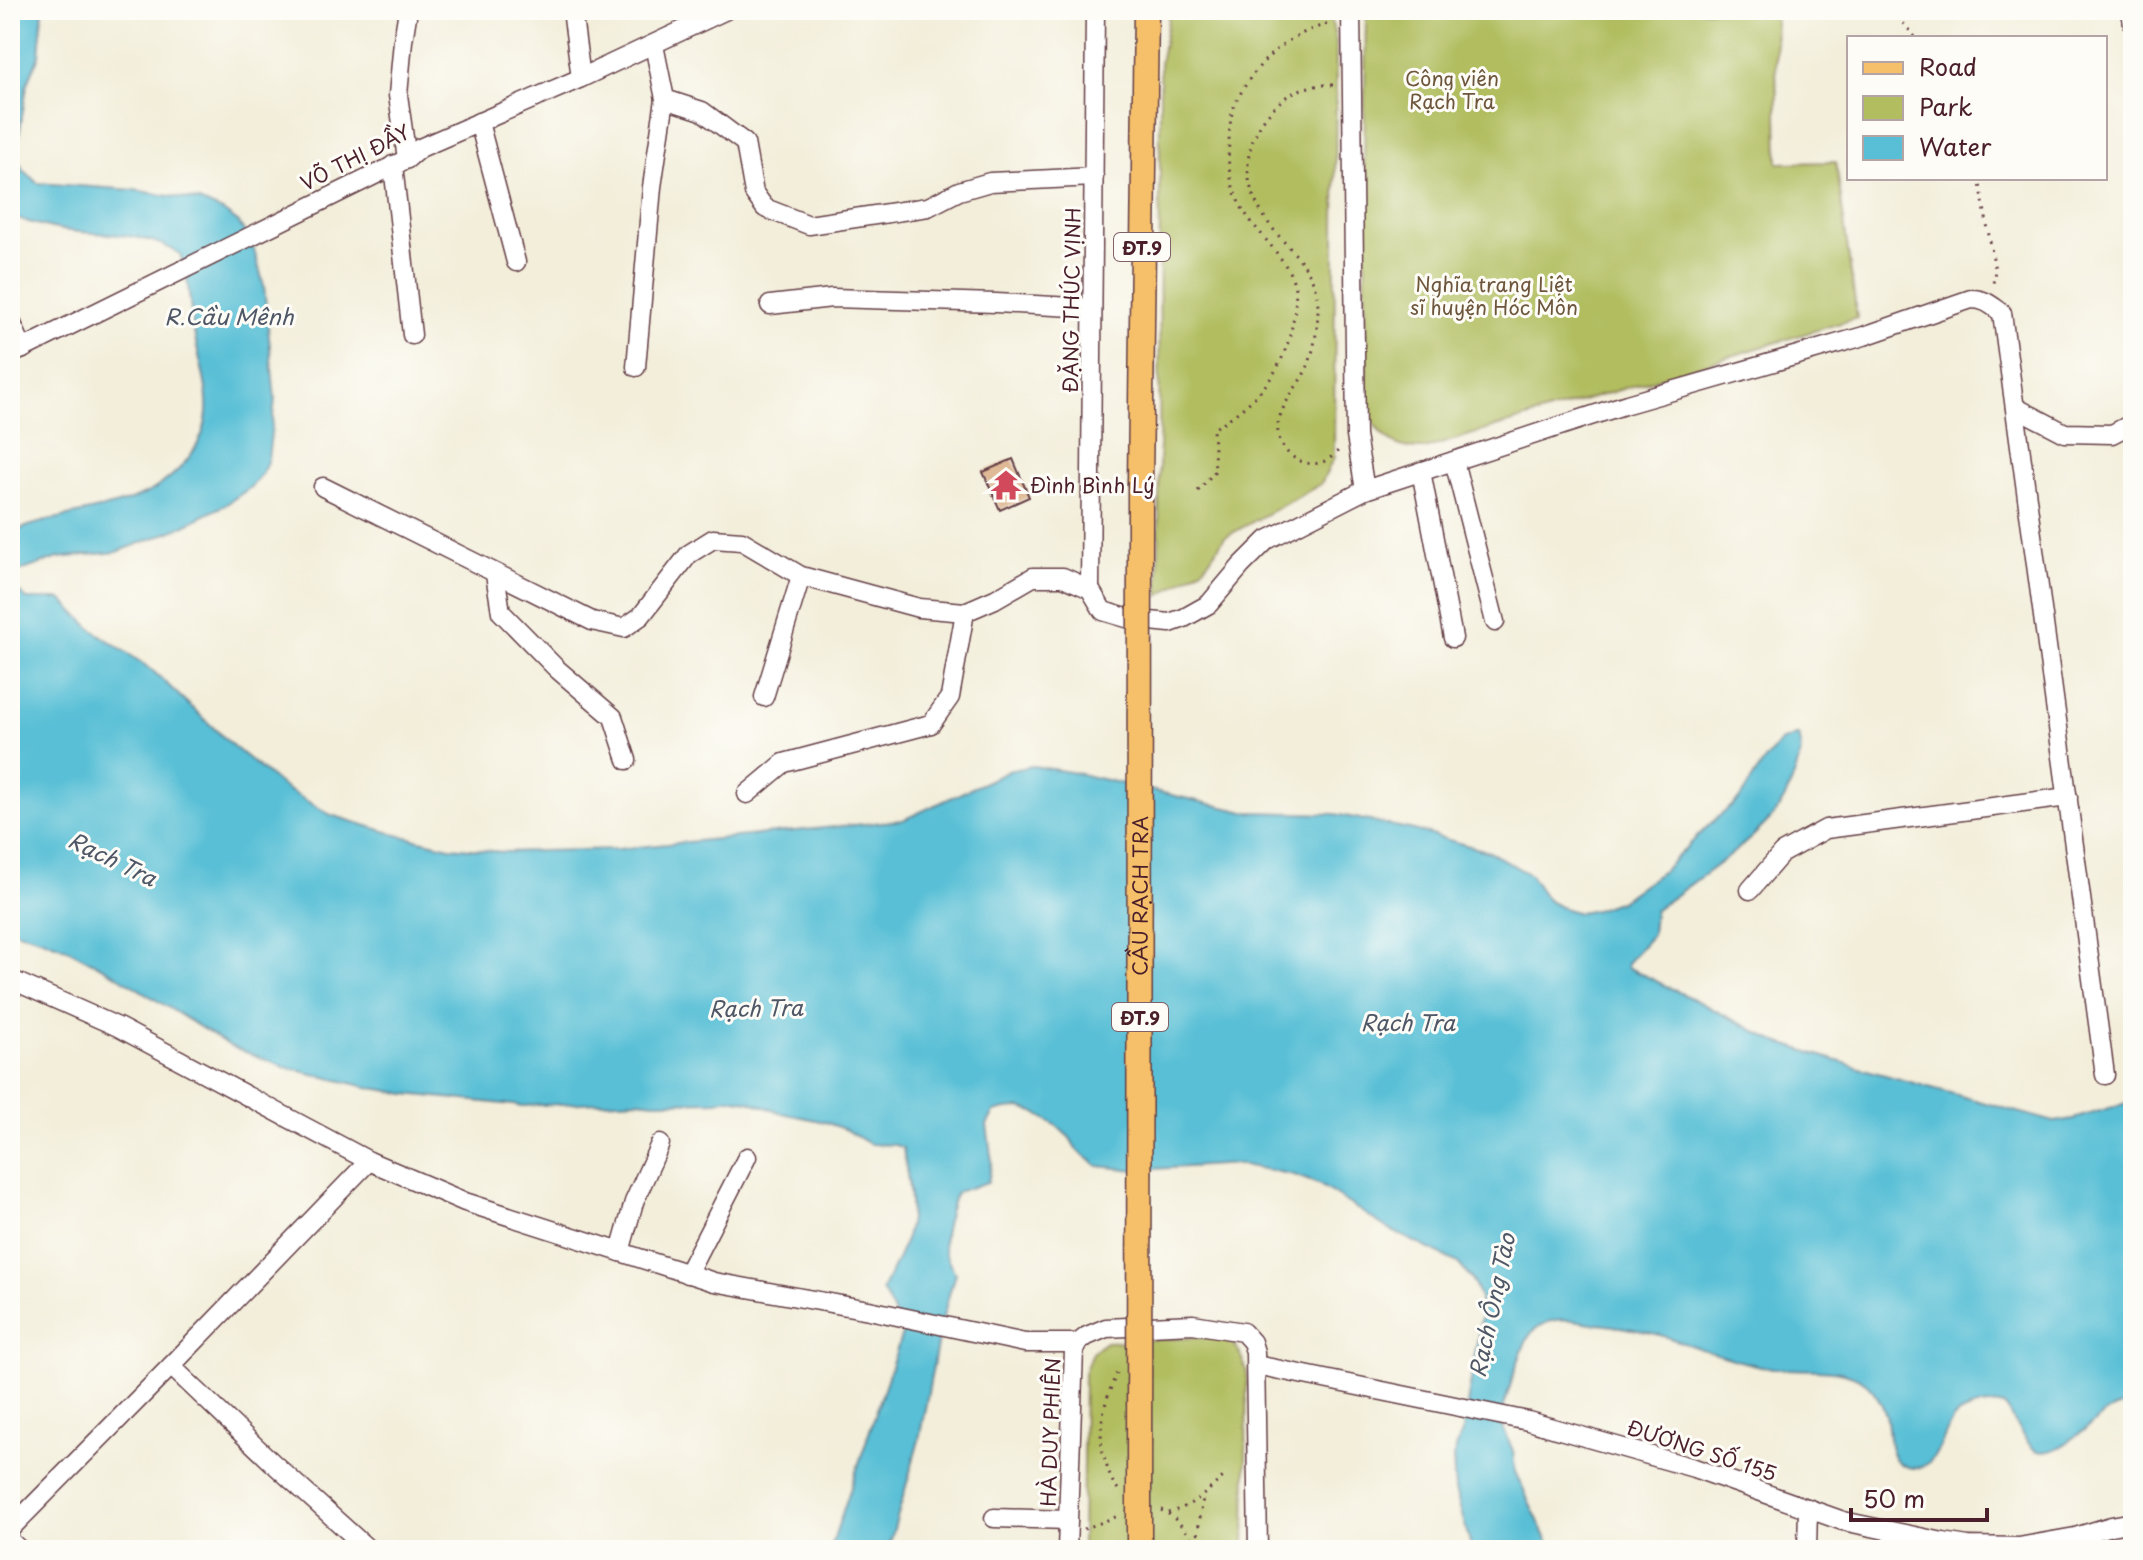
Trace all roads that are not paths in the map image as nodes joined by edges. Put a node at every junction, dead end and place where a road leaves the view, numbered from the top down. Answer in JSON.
{"nodes":[{"id":1,"x":408,"y":10,"type":"edge"},
{"id":2,"x":572,"y":10,"type":"edge"},
{"id":3,"x":726,"y":10,"type":"edge"},
{"id":4,"x":1095,"y":10,"type":"edge"},
{"id":5,"x":1146,"y":10,"type":"edge"},
{"id":6,"x":2131,"y":10,"type":"edge"},
{"id":7,"x":1351,"y":15,"type":"edge"},
{"id":8,"x":2133,"y":25,"type":"edge"},
{"id":9,"x":654,"y":45,"type":"junction"},
{"id":10,"x":581,"y":78,"type":"junction"},
{"id":11,"x":665,"y":99,"type":"junction"},
{"id":12,"x":479,"y":122,"type":"junction"},
{"id":13,"x":400,"y":162,"type":"junction"},
{"id":14,"x":1094,"y":177,"type":"junction"},
{"id":15,"x":516,"y":262,"type":"dead end"},
{"id":16,"x":770,"y":305,"type":"dead end"},
{"id":17,"x":1092,"y":308,"type":"junction"},
{"id":18,"x":10,"y":319,"type":"edge"},
{"id":19,"x":412,"y":335,"type":"dead end"},
{"id":20,"x":16,"y":352,"type":"edge"},
{"id":21,"x":636,"y":367,"type":"dead end"},
{"id":22,"x":2015,"y":407,"type":"junction"},
{"id":23,"x":2133,"y":423,"type":"edge"},
{"id":24,"x":1454,"y":461,"type":"junction"},
{"id":25,"x":1421,"y":471,"type":"junction"},
{"id":26,"x":323,"y":487,"type":"dead end"},
{"id":27,"x":1365,"y":490,"type":"junction"},
{"id":28,"x":495,"y":574,"type":"junction"},
{"id":29,"x":801,"y":576,"type":"junction"},
{"id":30,"x":1090,"y":589,"type":"junction"},
{"id":31,"x":965,"y":612,"type":"junction"},
{"id":32,"x":1495,"y":622,"type":"dead end"},
{"id":33,"x":1453,"y":638,"type":"dead end"},
{"id":34,"x":764,"y":697,"type":"dead end"},
{"id":35,"x":627,"y":760,"type":"dead end"},
{"id":36,"x":747,"y":794,"type":"dead end"},
{"id":37,"x":2068,"y":797,"type":"junction"},
{"id":38,"x":1750,"y":890,"type":"dead end"},
{"id":39,"x":10,"y":979,"type":"edge"},
{"id":40,"x":2105,"y":1075,"type":"dead end"},
{"id":41,"x":660,"y":1144,"type":"dead end"},
{"id":42,"x":747,"y":1157,"type":"dead end"},
{"id":43,"x":369,"y":1161,"type":"junction"},
{"id":44,"x":620,"y":1252,"type":"junction"},
{"id":45,"x":687,"y":1274,"type":"junction"},
{"id":46,"x":1078,"y":1343,"type":"junction"},
{"id":47,"x":1256,"y":1365,"type":"junction"},
{"id":48,"x":171,"y":1366,"type":"junction"},
{"id":49,"x":1808,"y":1508,"type":"junction"},
{"id":50,"x":994,"y":1518,"type":"dead end"},
{"id":51,"x":2133,"y":1522,"type":"edge"},
{"id":52,"x":10,"y":1529,"type":"edge"},
{"id":53,"x":1068,"y":1535,"type":"edge"},
{"id":54,"x":10,"y":1541,"type":"edge"},
{"id":55,"x":2074,"y":1544,"type":"edge"},
{"id":56,"x":20,"y":1550,"type":"edge"},
{"id":57,"x":369,"y":1550,"type":"edge"},
{"id":58,"x":1139,"y":1550,"type":"edge"},
{"id":59,"x":1258,"y":1550,"type":"edge"},
{"id":60,"x":1807,"y":1550,"type":"edge"}],
"edges":[{"from":1,"to":13,"type":"street"},
{"from":2,"to":10,"type":"street"},
{"from":3,"to":9,"type":"street","name":"VÕ THỊ ĐẦY"},
{"from":4,"to":14,"type":"street","name":"ĐẶNG THÚC VỊNH"},
{"from":5,"to":58,"type":"main road","name":"CẦU RẠCH TRA","number":"ĐT.9","bridge":true},
{"from":6,"to":8,"type":"street"},
{"from":7,"to":27,"type":"street"},
{"from":9,"to":10,"type":"street","name":"VÕ THỊ ĐẦY"},
{"from":9,"to":11,"type":"street"},
{"from":10,"to":12,"type":"street","name":"VÕ THỊ ĐẦY"},
{"from":11,"to":14,"type":"street"},
{"from":11,"to":21,"type":"street"},
{"from":12,"to":13,"type":"street","name":"VÕ THỊ ĐẦY"},
{"from":12,"to":15,"type":"street"},
{"from":13,"to":19,"type":"street"},
{"from":13,"to":20,"type":"street","name":"VÕ THỊ ĐẦY"},
{"from":14,"to":17,"type":"street","name":"ĐẶNG THÚC VỊNH"},
{"from":16,"to":17,"type":"street"},
{"from":17,"to":30,"type":"street","name":"ĐẶNG THÚC VỊNH"},
{"from":18,"to":20,"type":"street"},
{"from":22,"to":23,"type":"street"},
{"from":22,"to":24,"type":"street"},
{"from":22,"to":37,"type":"street"},
{"from":24,"to":25,"type":"street"},
{"from":24,"to":32,"type":"street"},
{"from":25,"to":27,"type":"street"},
{"from":25,"to":33,"type":"street"},
{"from":26,"to":28,"type":"street"},
{"from":27,"to":30,"type":"street"},
{"from":28,"to":29,"type":"street"},
{"from":28,"to":35,"type":"street"},
{"from":29,"to":31,"type":"street"},
{"from":29,"to":34,"type":"street"},
{"from":30,"to":31,"type":"street"},
{"from":31,"to":36,"type":"street"},
{"from":37,"to":38,"type":"street"},
{"from":37,"to":40,"type":"street"},
{"from":39,"to":43,"type":"street"},
{"from":41,"to":44,"type":"street"},
{"from":42,"to":45,"type":"street"},
{"from":43,"to":44,"type":"street"},
{"from":43,"to":48,"type":"street"},
{"from":44,"to":45,"type":"street"},
{"from":45,"to":46,"type":"street"},
{"from":46,"to":47,"type":"street","name":"HÀ DUY PHIÊN"},
{"from":46,"to":53,"type":"street","name":"HÀ DUY PHIÊN"},
{"from":47,"to":49,"type":"street","name":"ĐƯƠNG SỐ 155"},
{"from":47,"to":59,"type":"street"},
{"from":48,"to":52,"type":"street"},
{"from":48,"to":57,"type":"street"},
{"from":49,"to":55,"type":"street","name":"ĐƯƠNG SỐ 155"},
{"from":49,"to":60,"type":"street"},
{"from":50,"to":53,"type":"street"},
{"from":51,"to":55,"type":"street","name":"ĐƯƠNG SỐ 155"},
{"from":54,"to":56,"type":"street"}]}
